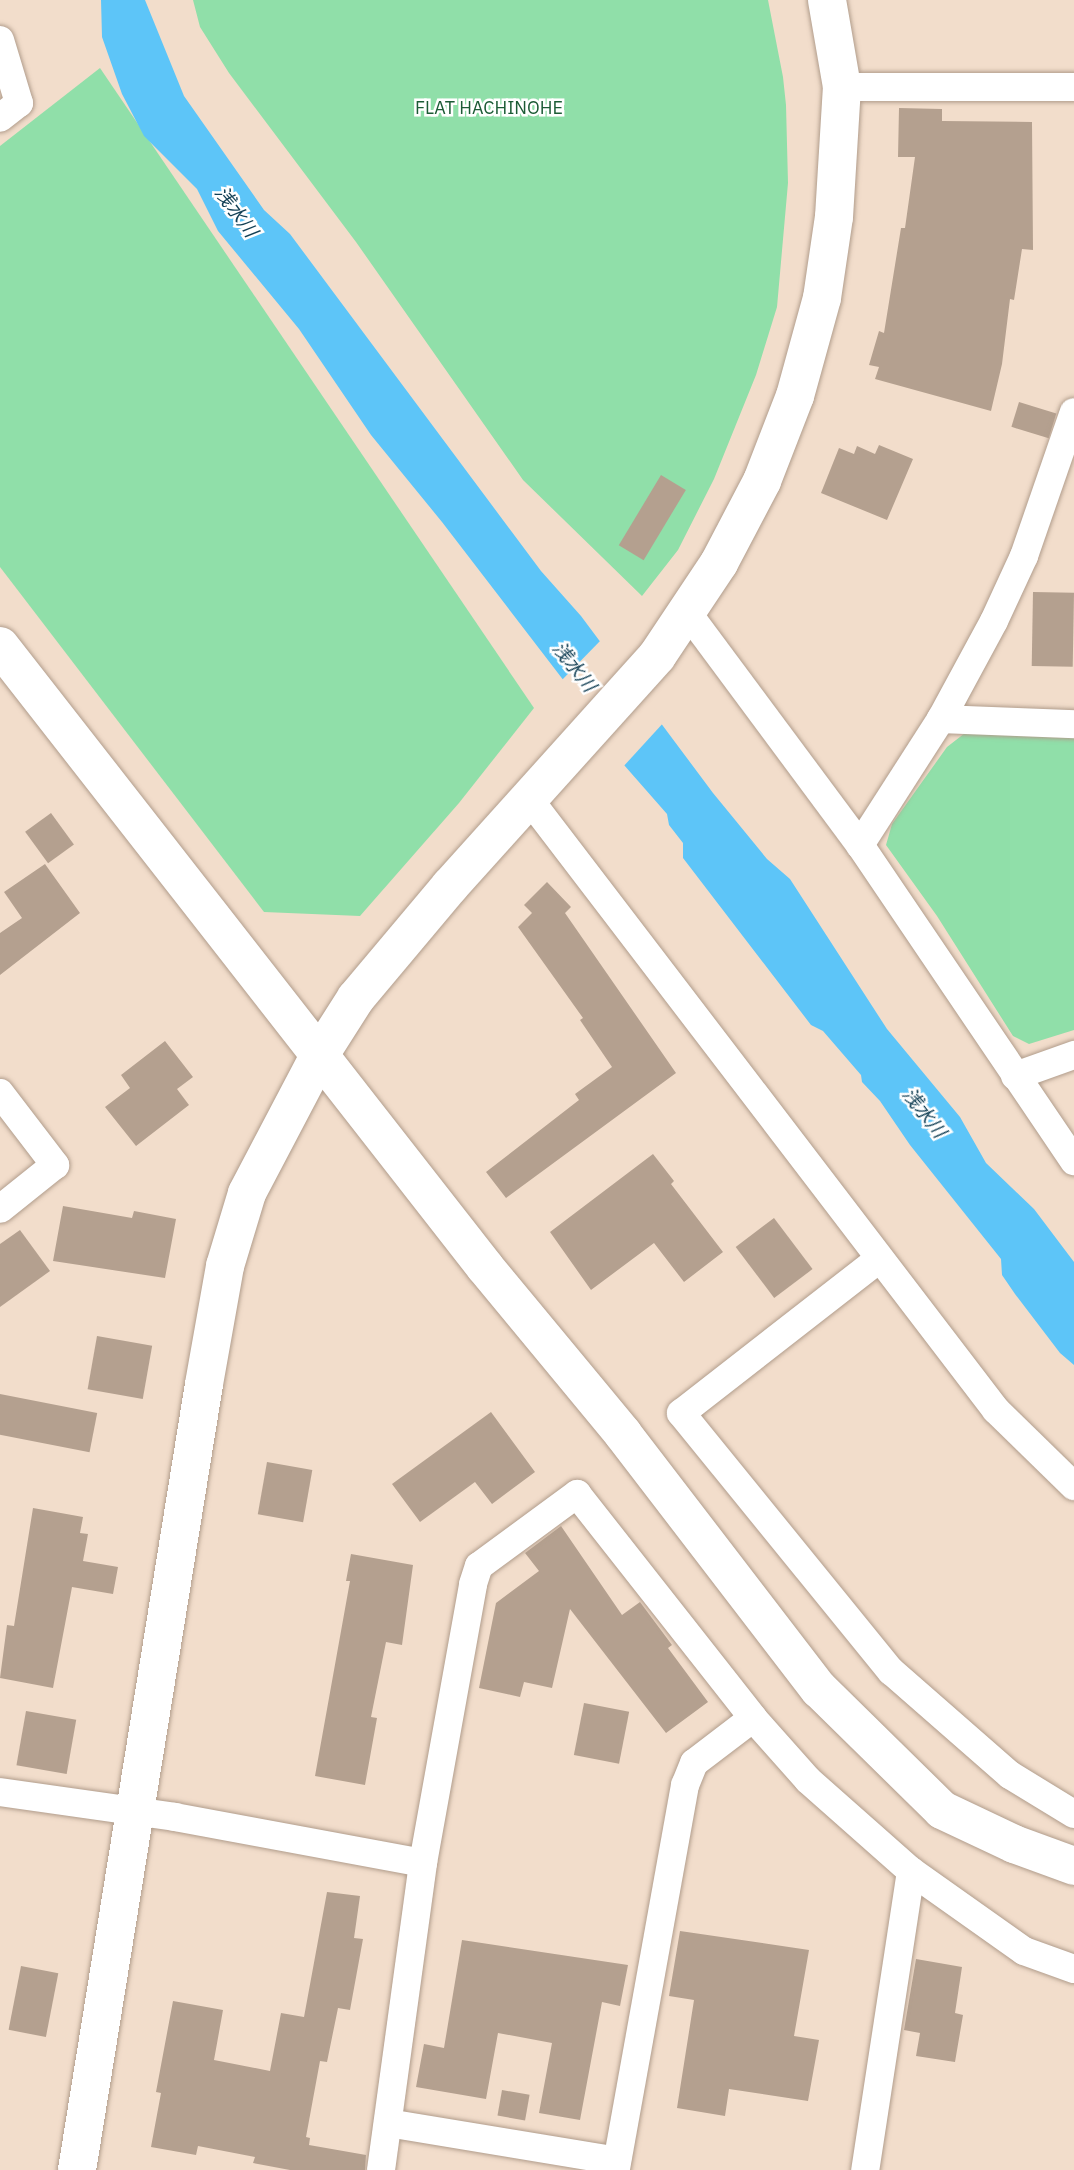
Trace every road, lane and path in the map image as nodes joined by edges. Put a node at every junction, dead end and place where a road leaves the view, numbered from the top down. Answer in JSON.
{"nodes":[{"id":1,"x":827,"y":0,"type":"edge"},
{"id":2,"x":0,"y":40,"type":"edge"},
{"id":3,"x":1074,"y":86,"type":"edge"},
{"id":4,"x":842,"y":87,"type":"junction"},
{"id":5,"x":0,"y":118,"type":"edge"},
{"id":6,"x":1074,"y":412,"type":"edge"},
{"id":7,"x":687,"y":612,"type":"junction"},
{"id":8,"x":0,"y":646,"type":"edge"},
{"id":9,"x":941,"y":719,"type":"junction"},
{"id":10,"x":1074,"y":724,"type":"edge"},
{"id":11,"x":529,"y":799,"type":"junction"},
{"id":12,"x":860,"y":845,"type":"junction"},
{"id":13,"x":1074,"y":1055,"type":"edge"},
{"id":14,"x":319,"y":1056,"type":"junction"},
{"id":15,"x":1015,"y":1076,"type":"junction"},
{"id":16,"x":0,"y":1093,"type":"edge"},
{"id":17,"x":1074,"y":1161,"type":"edge"},
{"id":18,"x":0,"y":1209,"type":"edge"},
{"id":19,"x":880,"y":1259,"type":"junction"},
{"id":20,"x":1074,"y":1486,"type":"edge"},
{"id":21,"x":753,"y":1718,"type":"junction"},
{"id":22,"x":0,"y":1791,"type":"edge"},
{"id":23,"x":135,"y":1813,"type":"junction"},
{"id":24,"x":1074,"y":1814,"type":"edge"},
{"id":25,"x":424,"y":1863,"type":"junction"},
{"id":26,"x":1074,"y":1866,"type":"edge"},
{"id":27,"x":911,"y":1871,"type":"junction"},
{"id":28,"x":1074,"y":1969,"type":"edge"},
{"id":29,"x":388,"y":2123,"type":"junction"},
{"id":30,"x":617,"y":2165,"type":"edge"},
{"id":31,"x":78,"y":2170,"type":"edge"},
{"id":32,"x":381,"y":2170,"type":"edge"},
{"id":33,"x":864,"y":2170,"type":"edge"}],
"edges":[{"from":1,"to":4,"type":"street"},
{"from":2,"to":5,"type":"street"},
{"from":3,"to":4,"type":"street"},
{"from":4,"to":7,"type":"street"},
{"from":6,"to":9,"type":"street"},
{"from":7,"to":11,"type":"street"},
{"from":7,"to":12,"type":"street"},
{"from":8,"to":14,"type":"street"},
{"from":9,"to":10,"type":"street"},
{"from":9,"to":12,"type":"street"},
{"from":11,"to":14,"type":"street"},
{"from":11,"to":19,"type":"street"},
{"from":12,"to":15,"type":"street"},
{"from":13,"to":15,"type":"street"},
{"from":14,"to":23,"type":"street"},
{"from":14,"to":26,"type":"street"},
{"from":15,"to":17,"type":"street"},
{"from":16,"to":18,"type":"street"},
{"from":19,"to":20,"type":"street"},
{"from":19,"to":24,"type":"street"},
{"from":21,"to":25,"type":"street"},
{"from":21,"to":27,"type":"street"},
{"from":21,"to":30,"type":"street"},
{"from":22,"to":23,"type":"street"},
{"from":23,"to":25,"type":"street"},
{"from":23,"to":31,"type":"street"},
{"from":25,"to":29,"type":"street"},
{"from":27,"to":28,"type":"street"},
{"from":27,"to":33,"type":"street"},
{"from":29,"to":30,"type":"street"},
{"from":29,"to":32,"type":"street"}]}
